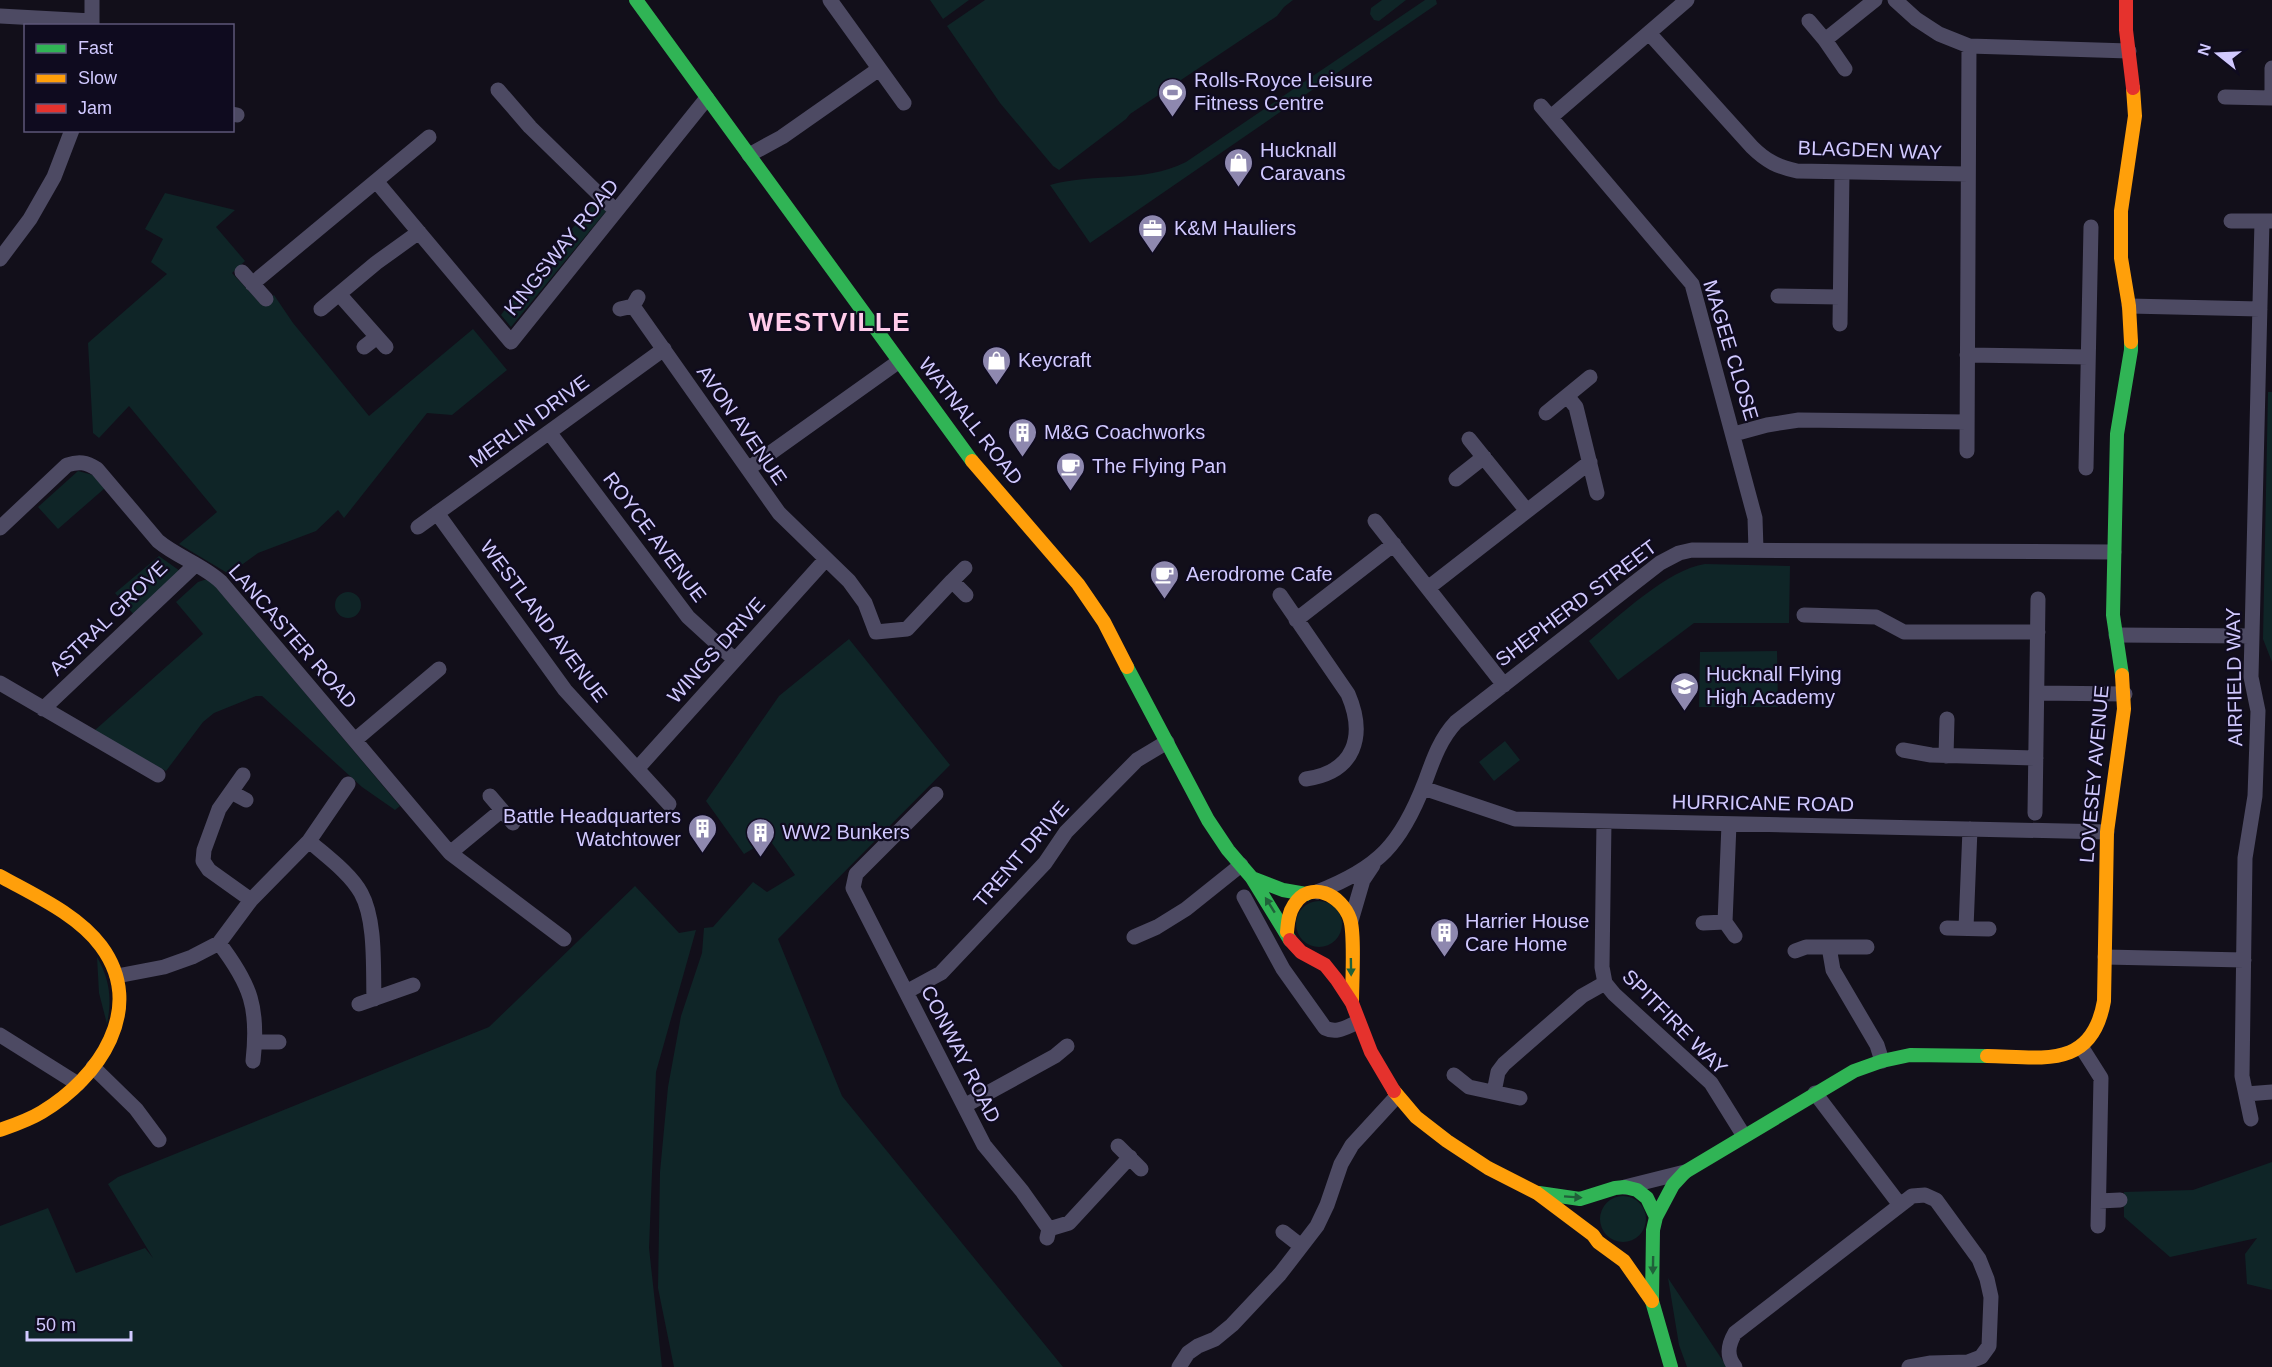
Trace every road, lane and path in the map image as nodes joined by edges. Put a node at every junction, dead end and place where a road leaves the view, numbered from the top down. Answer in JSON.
{"nodes":[{"id":1,"x":92,"y":0,"type":"edge"},
{"id":2,"x":636,"y":0,"type":"edge"},
{"id":3,"x":830,"y":0,"type":"edge"},
{"id":4,"x":1687,"y":0,"type":"edge"},
{"id":5,"x":1875,"y":0,"type":"edge"},
{"id":6,"x":1895,"y":0,"type":"edge"},
{"id":7,"x":2126,"y":0,"type":"edge"},
{"id":8,"x":0,"y":16,"type":"edge"},
{"id":9,"x":1809,"y":21,"type":"dead end"},
{"id":10,"x":92,"y":23,"type":"edge"},
{"id":11,"x":1649,"y":33,"type":"junction"},
{"id":12,"x":1825,"y":40,"type":"junction"},
{"id":13,"x":1969,"y":46,"type":"junction"},
{"id":14,"x":2129,"y":51,"type":"junction"},
{"id":15,"x":2272,"y":68,"type":"edge"},
{"id":16,"x":879,"y":69,"type":"junction"},
{"id":17,"x":1845,"y":69,"type":"dead end"},
{"id":18,"x":498,"y":90,"type":"dead end"},
{"id":19,"x":2226,"y":97,"type":"dead end"},
{"id":20,"x":707,"y":98,"type":"junction"},
{"id":21,"x":2272,"y":98,"type":"edge"},
{"id":22,"x":904,"y":103,"type":"dead end"},
{"id":23,"x":71,"y":132,"type":"edge"},
{"id":24,"x":429,"y":137,"type":"dead end"},
{"id":25,"x":749,"y":156,"type":"junction"},
{"id":26,"x":1842,"y":172,"type":"junction"},
{"id":27,"x":1968,"y":174,"type":"junction"},
{"id":28,"x":376,"y":181,"type":"junction"},
{"id":29,"x":616,"y":211,"type":"junction"},
{"id":30,"x":2231,"y":221,"type":"dead end"},
{"id":31,"x":2267,"y":221,"type":"edge"},
{"id":32,"x":2091,"y":227,"type":"dead end"},
{"id":33,"x":419,"y":232,"type":"junction"},
{"id":34,"x":0,"y":259,"type":"edge"},
{"id":35,"x":242,"y":272,"type":"dead end"},
{"id":36,"x":252,"y":284,"type":"junction"},
{"id":37,"x":339,"y":294,"type":"junction"},
{"id":38,"x":1778,"y":296,"type":"dead end"},
{"id":39,"x":1840,"y":297,"type":"junction"},
{"id":40,"x":266,"y":299,"type":"dead end"},
{"id":41,"x":630,"y":304,"type":"dead end"},
{"id":42,"x":2129,"y":306,"type":"junction"},
{"id":43,"x":321,"y":309,"type":"dead end"},
{"id":44,"x":2260,"y":309,"type":"junction"},
{"id":45,"x":1840,"y":324,"type":"dead end"},
{"id":46,"x":364,"y":347,"type":"dead end"},
{"id":47,"x":664,"y":350,"type":"junction"},
{"id":48,"x":1967,"y":356,"type":"junction"},
{"id":49,"x":2088,"y":357,"type":"junction"},
{"id":50,"x":898,"y":362,"type":"junction"},
{"id":51,"x":1590,"y":377,"type":"dead end"},
{"id":52,"x":1567,"y":396,"type":"junction"},
{"id":53,"x":1546,"y":413,"type":"dead end"},
{"id":54,"x":1967,"y":422,"type":"junction"},
{"id":55,"x":549,"y":432,"type":"junction"},
{"id":56,"x":1734,"y":434,"type":"junction"},
{"id":57,"x":1469,"y":439,"type":"dead end"},
{"id":58,"x":1966,"y":452,"type":"dead end"},
{"id":59,"x":1484,"y":457,"type":"junction"},
{"id":60,"x":1590,"y":462,"type":"junction"},
{"id":61,"x":2085,"y":468,"type":"dead end"},
{"id":62,"x":748,"y":469,"type":"junction"},
{"id":63,"x":1456,"y":479,"type":"dead end"},
{"id":64,"x":1597,"y":493,"type":"dead end"},
{"id":65,"x":1527,"y":511,"type":"junction"},
{"id":66,"x":437,"y":513,"type":"junction"},
{"id":67,"x":1376,"y":521,"type":"dead end"},
{"id":68,"x":418,"y":526,"type":"dead end"},
{"id":69,"x":0,"y":528,"type":"edge"},
{"id":70,"x":1394,"y":544,"type":"junction"},
{"id":71,"x":1756,"y":550,"type":"junction"},
{"id":72,"x":2114,"y":552,"type":"junction"},
{"id":73,"x":826,"y":559,"type":"junction"},
{"id":74,"x":195,"y":565,"type":"junction"},
{"id":75,"x":964,"y":568,"type":"dead end"},
{"id":76,"x":952,"y":581,"type":"junction"},
{"id":77,"x":1428,"y":588,"type":"junction"},
{"id":78,"x":966,"y":595,"type":"dead end"},
{"id":79,"x":1280,"y":595,"type":"dead end"},
{"id":80,"x":2038,"y":599,"type":"dead end"},
{"id":81,"x":1804,"y":615,"type":"dead end"},
{"id":82,"x":1296,"y":620,"type":"junction"},
{"id":83,"x":2038,"y":632,"type":"junction"},
{"id":84,"x":2116,"y":635,"type":"junction"},
{"id":85,"x":2252,"y":636,"type":"junction"},
{"id":86,"x":735,"y":660,"type":"junction"},
{"id":87,"x":439,"y":669,"type":"dead end"},
{"id":88,"x":0,"y":683,"type":"edge"},
{"id":89,"x":1504,"y":685,"type":"junction"},
{"id":90,"x":2037,"y":693,"type":"junction"},
{"id":91,"x":2124,"y":694,"type":"junction"},
{"id":92,"x":44,"y":709,"type":"junction"},
{"id":93,"x":1947,"y":719,"type":"dead end"},
{"id":94,"x":355,"y":740,"type":"junction"},
{"id":95,"x":1167,"y":742,"type":"junction"},
{"id":96,"x":1903,"y":750,"type":"dead end"},
{"id":97,"x":1946,"y":756,"type":"junction"},
{"id":98,"x":2036,"y":758,"type":"junction"},
{"id":99,"x":637,"y":769,"type":"junction"},
{"id":100,"x":158,"y":775,"type":"dead end"},
{"id":101,"x":243,"y":776,"type":"dead end"},
{"id":102,"x":1306,"y":779,"type":"dead end"},
{"id":103,"x":348,"y":784,"type":"dead end"},
{"id":104,"x":1423,"y":788,"type":"junction"},
{"id":105,"x":231,"y":792,"type":"junction"},
{"id":106,"x":936,"y":794,"type":"dead end"},
{"id":107,"x":490,"y":796,"type":"dead end"},
{"id":108,"x":246,"y":800,"type":"dead end"},
{"id":109,"x":669,"y":804,"type":"dead end"},
{"id":110,"x":502,"y":810,"type":"junction"},
{"id":111,"x":2035,"y":813,"type":"dead end"},
{"id":112,"x":1604,"y":821,"type":"junction"},
{"id":113,"x":513,"y":824,"type":"dead end"},
{"id":114,"x":1730,"y":824,"type":"junction"},
{"id":115,"x":1970,"y":829,"type":"junction"},
{"id":116,"x":2107,"y":832,"type":"junction"},
{"id":117,"x":309,"y":841,"type":"junction"},
{"id":118,"x":450,"y":853,"type":"junction"},
{"id":119,"x":1375,"y":862,"type":"junction"},
{"id":120,"x":1240,"y":865,"type":"junction"},
{"id":121,"x":0,"y":876,"type":"edge"},
{"id":122,"x":1252,"y":878,"type":"junction"},
{"id":123,"x":1311,"y":893,"type":"junction"},
{"id":124,"x":1244,"y":897,"type":"dead end"},
{"id":125,"x":251,"y":900,"type":"junction"},
{"id":126,"x":1703,"y":922,"type":"dead end"},
{"id":127,"x":1725,"y":922,"type":"junction"},
{"id":128,"x":1351,"y":926,"type":"junction"},
{"id":129,"x":1947,"y":928,"type":"dead end"},
{"id":130,"x":1966,"y":928,"type":"junction"},
{"id":131,"x":1989,"y":929,"type":"dead end"},
{"id":132,"x":1287,"y":932,"type":"junction"},
{"id":133,"x":1134,"y":936,"type":"dead end"},
{"id":134,"x":1735,"y":936,"type":"dead end"},
{"id":135,"x":564,"y":939,"type":"dead end"},
{"id":136,"x":219,"y":943,"type":"junction"},
{"id":137,"x":1829,"y":947,"type":"junction"},
{"id":138,"x":1867,"y":947,"type":"dead end"},
{"id":139,"x":1795,"y":951,"type":"dead end"},
{"id":140,"x":1311,"y":956,"type":"junction"},
{"id":141,"x":2104,"y":957,"type":"junction"},
{"id":142,"x":2244,"y":960,"type":"junction"},
{"id":143,"x":117,"y":976,"type":"junction"},
{"id":144,"x":1605,"y":983,"type":"junction"},
{"id":145,"x":413,"y":985,"type":"dead end"},
{"id":146,"x":906,"y":992,"type":"junction"},
{"id":147,"x":374,"y":999,"type":"junction"},
{"id":148,"x":1352,"y":1003,"type":"junction"},
{"id":149,"x":359,"y":1004,"type":"dead end"},
{"id":150,"x":1358,"y":1022,"type":"junction"},
{"id":151,"x":0,"y":1035,"type":"edge"},
{"id":152,"x":256,"y":1042,"type":"junction"},
{"id":153,"x":279,"y":1042,"type":"dead end"},
{"id":154,"x":1067,"y":1046,"type":"dead end"},
{"id":155,"x":2082,"y":1047,"type":"junction"},
{"id":156,"x":1882,"y":1060,"type":"junction"},
{"id":157,"x":253,"y":1061,"type":"dead end"},
{"id":158,"x":93,"y":1067,"type":"junction"},
{"id":159,"x":1454,"y":1075,"type":"dead end"},
{"id":160,"x":78,"y":1084,"type":"junction"},
{"id":161,"x":1494,"y":1092,"type":"junction"},
{"id":162,"x":2272,"y":1092,"type":"edge"},
{"id":163,"x":1815,"y":1093,"type":"junction"},
{"id":164,"x":2246,"y":1094,"type":"junction"},
{"id":165,"x":1397,"y":1096,"type":"junction"},
{"id":166,"x":1520,"y":1098,"type":"dead end"},
{"id":167,"x":964,"y":1106,"type":"junction"},
{"id":168,"x":2251,"y":1119,"type":"dead end"},
{"id":169,"x":0,"y":1130,"type":"edge"},
{"id":170,"x":1744,"y":1136,"type":"junction"},
{"id":171,"x":159,"y":1140,"type":"dead end"},
{"id":172,"x":1118,"y":1146,"type":"dead end"},
{"id":173,"x":1130,"y":1157,"type":"junction"},
{"id":174,"x":1141,"y":1168,"type":"dead end"},
{"id":175,"x":1685,"y":1172,"type":"junction"},
{"id":176,"x":1625,"y":1187,"type":"junction"},
{"id":177,"x":1608,"y":1190,"type":"junction"},
{"id":178,"x":1537,"y":1192,"type":"junction"},
{"id":179,"x":2120,"y":1200,"type":"dead end"},
{"id":180,"x":2099,"y":1201,"type":"junction"},
{"id":181,"x":1900,"y":1205,"type":"junction"},
{"id":182,"x":1592,"y":1222,"type":"junction"},
{"id":183,"x":1654,"y":1223,"type":"junction"},
{"id":184,"x":2098,"y":1226,"type":"dead end"},
{"id":185,"x":1283,"y":1232,"type":"dead end"},
{"id":186,"x":1301,"y":1246,"type":"junction"},
{"id":187,"x":1606,"y":1248,"type":"junction"},
{"id":188,"x":1652,"y":1301,"type":"junction"},
{"id":189,"x":1179,"y":1367,"type":"edge"},
{"id":190,"x":1671,"y":1367,"type":"edge"},
{"id":191,"x":1735,"y":1367,"type":"edge"},
{"id":192,"x":1909,"y":1367,"type":"edge"}],
"edges":[{"from":1,"to":10,"type":"street"},
{"from":2,"to":20,"type":"main road","name":"WATNALL ROAD"},
{"from":3,"to":16,"type":"street"},
{"from":4,"to":11,"type":"street"},
{"from":5,"to":12,"type":"street"},
{"from":6,"to":13,"type":"street"},
{"from":7,"to":14,"type":"main road","name":"LOVESEY AVENUE"},
{"from":8,"to":10,"type":"street"},
{"from":9,"to":12,"type":"street"},
{"from":11,"to":26,"type":"street","name":"BLAGDEN WAY"},
{"from":11,"to":56,"type":"street","name":"MAGEE CLOSE"},
{"from":12,"to":17,"type":"street"},
{"from":13,"to":14,"type":"street"},
{"from":13,"to":27,"type":"street"},
{"from":14,"to":42,"type":"main road","name":"LOVESEY AVENUE"},
{"from":15,"to":21,"type":"street"},
{"from":16,"to":22,"type":"street"},
{"from":16,"to":25,"type":"street"},
{"from":18,"to":29,"type":"street"},
{"from":19,"to":21,"type":"street"},
{"from":20,"to":25,"type":"main road","name":"WATNALL ROAD"},
{"from":20,"to":29,"type":"street","name":"KINGSWAY ROAD"},
{"from":23,"to":34,"type":"street"},
{"from":24,"to":28,"type":"street"},
{"from":25,"to":50,"type":"main road","name":"WATNALL ROAD"},
{"from":26,"to":27,"type":"street","name":"BLAGDEN WAY"},
{"from":26,"to":39,"type":"street"},
{"from":27,"to":48,"type":"street"},
{"from":28,"to":33,"type":"street","name":"KINGSWAY ROAD"},
{"from":28,"to":36,"type":"street"},
{"from":29,"to":33,"type":"street","name":"KINGSWAY ROAD"},
{"from":30,"to":31,"type":"street"},
{"from":31,"to":44,"type":"street","name":"AIRFIELD WAY"},
{"from":32,"to":49,"type":"street"},
{"from":33,"to":37,"type":"street"},
{"from":35,"to":36,"type":"street"},
{"from":36,"to":40,"type":"street"},
{"from":37,"to":43,"type":"street"},
{"from":37,"to":46,"type":"street"},
{"from":38,"to":39,"type":"street"},
{"from":39,"to":45,"type":"street"},
{"from":41,"to":47,"type":"street","name":"AVON AVENUE"},
{"from":42,"to":44,"type":"street"},
{"from":42,"to":72,"type":"main road","name":"LOVESEY AVENUE"},
{"from":44,"to":85,"type":"street","name":"AIRFIELD WAY"},
{"from":47,"to":55,"type":"street","name":"MERLIN DRIVE"},
{"from":47,"to":62,"type":"street","name":"AVON AVENUE"},
{"from":48,"to":49,"type":"street"},
{"from":48,"to":54,"type":"street"},
{"from":49,"to":61,"type":"street"},
{"from":50,"to":62,"type":"street"},
{"from":50,"to":95,"type":"main road","name":"WATNALL ROAD"},
{"from":51,"to":52,"type":"street"},
{"from":52,"to":53,"type":"street"},
{"from":52,"to":60,"type":"street"},
{"from":54,"to":56,"type":"street"},
{"from":54,"to":58,"type":"street"},
{"from":55,"to":66,"type":"street","name":"MERLIN DRIVE"},
{"from":55,"to":86,"type":"street","name":"ROYCE AVENUE"},
{"from":56,"to":71,"type":"street","name":"MAGEE CLOSE"},
{"from":57,"to":59,"type":"street"},
{"from":59,"to":63,"type":"street"},
{"from":59,"to":65,"type":"street"},
{"from":60,"to":64,"type":"street"},
{"from":60,"to":65,"type":"street"},
{"from":62,"to":73,"type":"street","name":"AVON AVENUE"},
{"from":65,"to":77,"type":"street"},
{"from":66,"to":68,"type":"street","name":"MERLIN DRIVE"},
{"from":66,"to":99,"type":"street","name":"WESTLAND AVENUE"},
{"from":67,"to":70,"type":"street"},
{"from":69,"to":74,"type":"street","name":"ASTRAL GROVE"},
{"from":70,"to":77,"type":"street"},
{"from":70,"to":82,"type":"street"},
{"from":71,"to":72,"type":"street","name":"SHEPHERD STREET"},
{"from":71,"to":89,"type":"street","name":"SHEPHERD STREET"},
{"from":72,"to":84,"type":"main road","name":"LOVESEY AVENUE"},
{"from":73,"to":76,"type":"street","name":"AVON AVENUE"},
{"from":73,"to":86,"type":"street","name":"WINGS DRIVE"},
{"from":74,"to":92,"type":"street","name":"ASTRAL GROVE"},
{"from":74,"to":94,"type":"street","name":"LANCASTER ROAD"},
{"from":75,"to":76,"type":"street"},
{"from":76,"to":78,"type":"street"},
{"from":77,"to":89,"type":"street"},
{"from":79,"to":82,"type":"street"},
{"from":80,"to":83,"type":"street"},
{"from":81,"to":83,"type":"street"},
{"from":82,"to":102,"type":"street"},
{"from":83,"to":90,"type":"street"},
{"from":84,"to":85,"type":"street"},
{"from":84,"to":91,"type":"main road","name":"LOVESEY AVENUE"},
{"from":85,"to":142,"type":"street","name":"AIRFIELD WAY"},
{"from":86,"to":99,"type":"street","name":"WINGS DRIVE"},
{"from":87,"to":94,"type":"street","name":"LANCASTER ROAD"},
{"from":88,"to":92,"type":"street"},
{"from":89,"to":104,"type":"street","name":"SHEPHERD STREET"},
{"from":90,"to":91,"type":"street"},
{"from":90,"to":98,"type":"street"},
{"from":91,"to":116,"type":"main road","name":"LOVESEY AVENUE"},
{"from":92,"to":100,"type":"street"},
{"from":93,"to":97,"type":"street"},
{"from":94,"to":118,"type":"street","name":"LANCASTER ROAD"},
{"from":95,"to":120,"type":"main road","name":"WATNALL ROAD"},
{"from":95,"to":146,"type":"street","name":"TRENT DRIVE"},
{"from":96,"to":97,"type":"street"},
{"from":97,"to":98,"type":"street"},
{"from":98,"to":111,"type":"street"},
{"from":99,"to":109,"type":"street","name":"WESTLAND AVENUE"},
{"from":101,"to":105,"type":"street"},
{"from":103,"to":117,"type":"street"},
{"from":104,"to":112,"type":"street","name":"HURRICANE ROAD"},
{"from":104,"to":119,"type":"street","name":"SHEPHERD STREET"},
{"from":105,"to":108,"type":"street"},
{"from":105,"to":125,"type":"street"},
{"from":106,"to":146,"type":"street","name":"CONWAY ROAD"},
{"from":107,"to":110,"type":"street"},
{"from":110,"to":113,"type":"street"},
{"from":110,"to":118,"type":"street"},
{"from":112,"to":114,"type":"street","name":"HURRICANE ROAD"},
{"from":112,"to":144,"type":"street","name":"SPITFIRE WAY"},
{"from":114,"to":115,"type":"street","name":"HURRICANE ROAD"},
{"from":114,"to":127,"type":"street"},
{"from":115,"to":116,"type":"street","name":"HURRICANE ROAD"},
{"from":115,"to":130,"type":"street"},
{"from":116,"to":141,"type":"main road","name":"LOVESEY AVENUE"},
{"from":117,"to":125,"type":"street"},
{"from":117,"to":147,"type":"street"},
{"from":118,"to":135,"type":"street","name":"LANCASTER ROAD"},
{"from":119,"to":123,"type":"street","name":"SHEPHERD STREET"},
{"from":119,"to":128,"type":"street","name":"SHEPHERD STREET"},
{"from":120,"to":122,"type":"main road","name":"WATNALL ROAD"},
{"from":120,"to":133,"type":"street"},
{"from":121,"to":143,"type":"main road"},
{"from":122,"to":123,"type":"main road","name":"WATNALL ROAD"},
{"from":132,"to":122,"type":"main road","name":"WATNALL ROAD","one_way":true},
{"from":123,"to":128,"type":"main road","name":"WATNALL ROAD"},
{"from":123,"to":132,"type":"main road"},
{"from":124,"to":150,"type":"street"},
{"from":125,"to":136,"type":"street"},
{"from":126,"to":127,"type":"street"},
{"from":127,"to":134,"type":"street"},
{"from":128,"to":140,"type":"main road"},
{"from":128,"to":148,"type":"main road","name":"WATNALL ROAD","one_way":true},
{"from":129,"to":130,"type":"street"},
{"from":130,"to":131,"type":"street"},
{"from":132,"to":140,"type":"main road","name":"WATNALL ROAD"},
{"from":136,"to":143,"type":"street"},
{"from":136,"to":152,"type":"street"},
{"from":137,"to":138,"type":"street"},
{"from":137,"to":139,"type":"street"},
{"from":137,"to":156,"type":"street"},
{"from":140,"to":148,"type":"main road","name":"WATNALL ROAD"},
{"from":141,"to":142,"type":"street"},
{"from":141,"to":155,"type":"main road","name":"LOVESEY AVENUE"},
{"from":142,"to":164,"type":"street","name":"AIRFIELD WAY"},
{"from":143,"to":158,"type":"main road"},
{"from":144,"to":161,"type":"street"},
{"from":144,"to":170,"type":"street","name":"SPITFIRE WAY"},
{"from":145,"to":147,"type":"street"},
{"from":146,"to":167,"type":"street","name":"CONWAY ROAD"},
{"from":147,"to":149,"type":"street"},
{"from":148,"to":150,"type":"main road","name":"WATNALL ROAD"},
{"from":150,"to":165,"type":"main road","name":"WATNALL ROAD"},
{"from":151,"to":160,"type":"street"},
{"from":152,"to":153,"type":"street"},
{"from":152,"to":157,"type":"street"},
{"from":154,"to":167,"type":"street"},
{"from":155,"to":156,"type":"main road"},
{"from":155,"to":180,"type":"street"},
{"from":156,"to":163,"type":"main road"},
{"from":158,"to":160,"type":"main road"},
{"from":158,"to":171,"type":"street"},
{"from":159,"to":161,"type":"street"},
{"from":160,"to":169,"type":"main road"},
{"from":161,"to":166,"type":"street"},
{"from":162,"to":164,"type":"street"},
{"from":163,"to":170,"type":"main road"},
{"from":163,"to":181,"type":"street"},
{"from":164,"to":168,"type":"street","name":"AIRFIELD WAY"},
{"from":165,"to":178,"type":"main road","name":"WATNALL ROAD"},
{"from":165,"to":186,"type":"street"},
{"from":167,"to":173,"type":"street","name":"CONWAY ROAD"},
{"from":170,"to":175,"type":"main road"},
{"from":172,"to":173,"type":"street"},
{"from":173,"to":174,"type":"street"},
{"from":175,"to":176,"type":"street"},
{"from":175,"to":183,"type":"main road"},
{"from":176,"to":177,"type":"main road","name":"WATNALL ROAD"},
{"from":176,"to":183,"type":"main road"},
{"from":178,"to":177,"type":"main road","name":"WATNALL ROAD","one_way":true},
{"from":177,"to":182,"type":"main road"},
{"from":178,"to":182,"type":"main road","name":"WATNALL ROAD"},
{"from":179,"to":180,"type":"street"},
{"from":180,"to":184,"type":"street"},
{"from":181,"to":191,"type":"street"},
{"from":181,"to":192,"type":"street"},
{"from":182,"to":187,"type":"main road","name":"WATNALL ROAD"},
{"from":183,"to":187,"type":"main road"},
{"from":183,"to":188,"type":"main road","name":"WATNALL ROAD","one_way":true},
{"from":185,"to":186,"type":"street"},
{"from":186,"to":189,"type":"street"},
{"from":187,"to":188,"type":"main road","name":"WATNALL ROAD"},
{"from":188,"to":190,"type":"main road","name":"WATNALL ROAD"}]}
